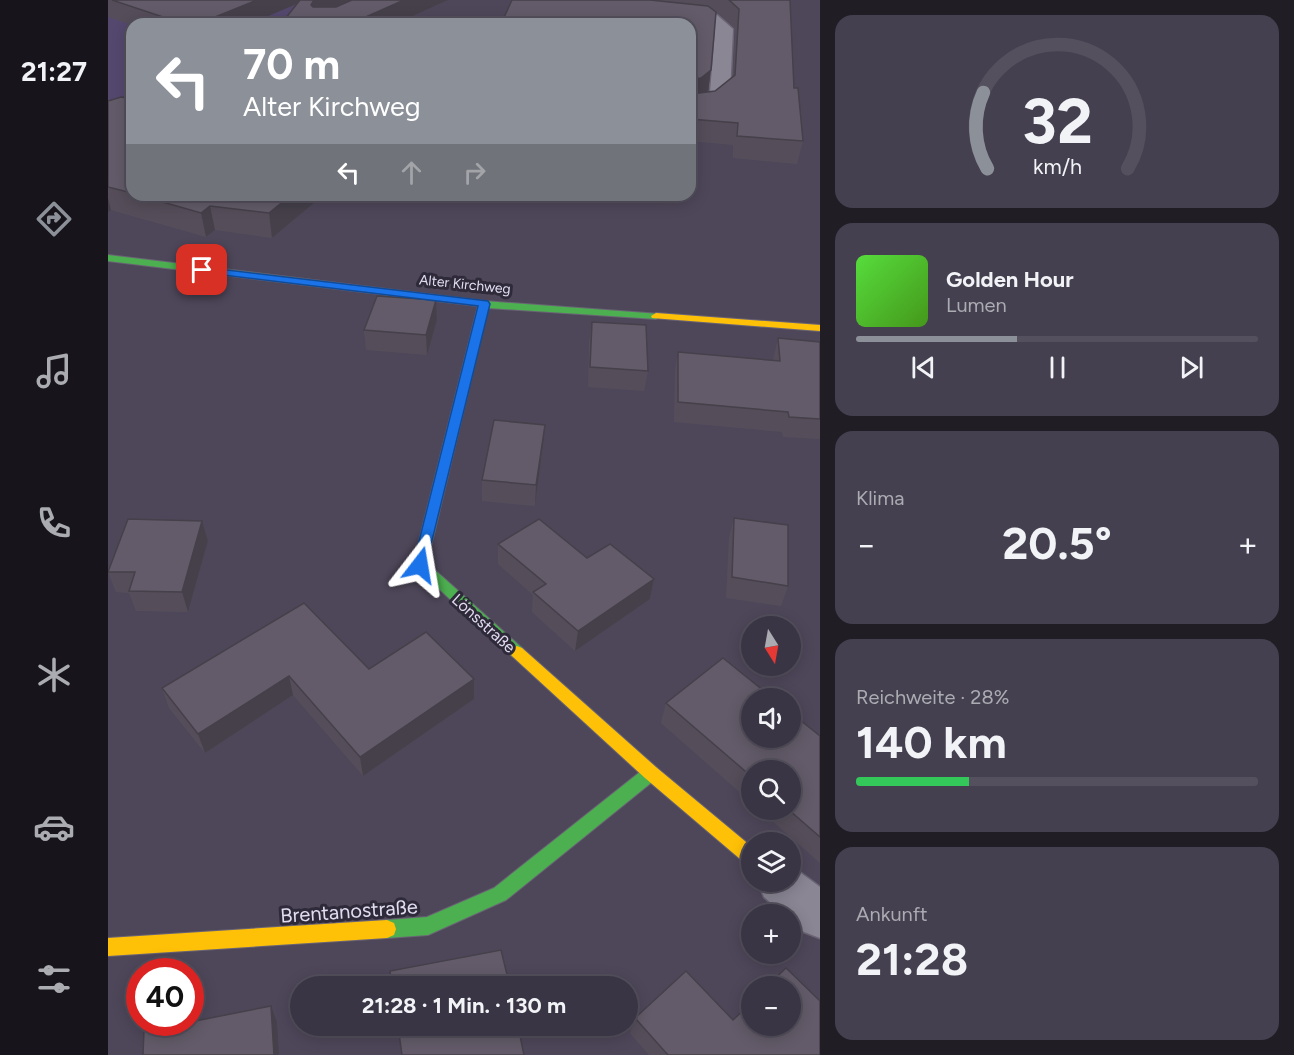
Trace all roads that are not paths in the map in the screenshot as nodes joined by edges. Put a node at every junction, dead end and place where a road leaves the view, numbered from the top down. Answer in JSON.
{"nodes":[{"id":1,"x":587,"y":0,"type":"edge"},
{"id":2,"x":696,"y":107,"type":"edge"},
{"id":3,"x":108,"y":258,"type":"edge"},
{"id":4,"x":484,"y":304,"type":"junction"},
{"id":5,"x":820,"y":328,"type":"edge"},
{"id":6,"x":651,"y":773,"type":"junction"},
{"id":7,"x":741,"y":849,"type":"edge"},
{"id":8,"x":792,"y":892,"type":"edge"},
{"id":9,"x":820,"y":916,"type":"edge"},
{"id":10,"x":108,"y":946,"type":"edge"}],
"edges":[{"from":1,"to":2,"type":"street"},
{"from":3,"to":4,"type":"street","name":"Alter Kirchweg"},
{"from":4,"to":5,"type":"street","name":"Alter Kirchweg"},
{"from":4,"to":6,"type":"street","name":"Lönsstraße"},
{"from":6,"to":7,"type":"street","name":"Lönsstraße"},
{"from":6,"to":10,"type":"street","name":"Brentanostraße"},
{"from":8,"to":9,"type":"street"}]}
